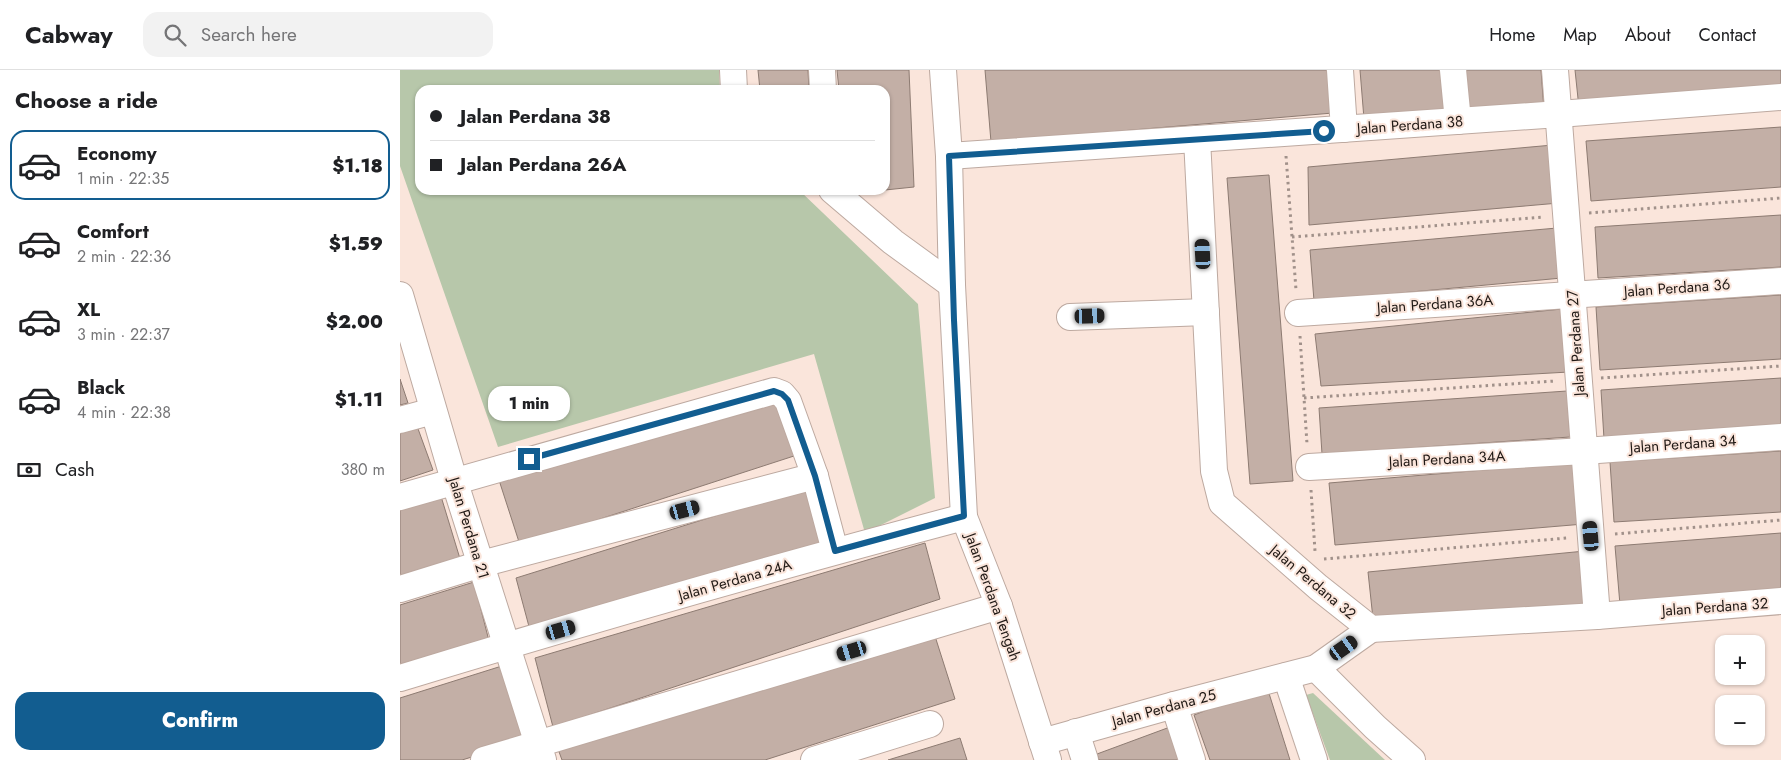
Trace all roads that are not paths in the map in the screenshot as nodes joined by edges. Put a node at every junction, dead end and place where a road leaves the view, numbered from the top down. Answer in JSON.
{"nodes":[{"id":1,"x":733,"y":70,"type":"edge"},
{"id":2,"x":822,"y":70,"type":"edge"},
{"id":3,"x":943,"y":70,"type":"edge"},
{"id":4,"x":1340,"y":70,"type":"edge"},
{"id":5,"x":1453,"y":70,"type":"edge"},
{"id":6,"x":1555,"y":70,"type":"edge"},
{"id":7,"x":734,"y":85,"type":"edge"},
{"id":8,"x":823,"y":85,"type":"edge"},
{"id":9,"x":1781,"y":97,"type":"edge"},
{"id":10,"x":1559,"y":114,"type":"junction"},
{"id":11,"x":1458,"y":121,"type":"junction"},
{"id":12,"x":1344,"y":129,"type":"junction"},
{"id":13,"x":1197,"y":139,"type":"junction"},
{"id":14,"x":949,"y":156,"type":"junction"},
{"id":15,"x":838,"y":195,"type":"edge"},
{"id":16,"x":1781,"y":281,"type":"edge"},
{"id":17,"x":952,"y":285,"type":"junction"},
{"id":18,"x":400,"y":295,"type":"edge"},
{"id":19,"x":1572,"y":296,"type":"junction"},
{"id":20,"x":1206,"y":312,"type":"junction"},
{"id":21,"x":1298,"y":313,"type":"road end"},
{"id":22,"x":1070,"y":317,"type":"dead end"},
{"id":23,"x":406,"y":333,"type":"edge"},
{"id":24,"x":433,"y":411,"type":"junction"},
{"id":25,"x":400,"y":420,"type":"edge"},
{"id":26,"x":1781,"y":437,"type":"edge"},
{"id":27,"x":1584,"y":451,"type":"junction"},
{"id":28,"x":1309,"y":467,"type":"road end"},
{"id":29,"x":815,"y":476,"type":"junction"},
{"id":30,"x":454,"y":480,"type":"junction"},
{"id":31,"x":400,"y":497,"type":"edge"},
{"id":32,"x":964,"y":516,"type":"junction"},
{"id":33,"x":835,"y":551,"type":"junction"},
{"id":34,"x":481,"y":564,"type":"junction"},
{"id":35,"x":400,"y":589,"type":"edge"},
{"id":36,"x":1781,"y":602,"type":"edge"},
{"id":37,"x":999,"y":606,"type":"junction"},
{"id":38,"x":1597,"y":616,"type":"junction"},
{"id":39,"x":1371,"y":629,"type":"junction"},
{"id":40,"x":506,"y":645,"type":"junction"},
{"id":41,"x":1316,"y":668,"type":"junction"},
{"id":42,"x":1286,"y":676,"type":"junction"},
{"id":43,"x":400,"y":678,"type":"edge"},
{"id":44,"x":1174,"y":705,"type":"junction"},
{"id":45,"x":930,"y":724,"type":"dead end"},
{"id":46,"x":1076,"y":732,"type":"junction"},
{"id":47,"x":1045,"y":751,"type":"edge"},
{"id":48,"x":540,"y":752,"type":"edge"},
{"id":49,"x":484,"y":760,"type":"edge"},
{"id":50,"x":814,"y":760,"type":"edge"},
{"id":51,"x":1085,"y":760,"type":"edge"},
{"id":52,"x":1192,"y":760,"type":"edge"},
{"id":53,"x":1314,"y":760,"type":"edge"},
{"id":54,"x":1412,"y":760,"type":"edge"}],
"edges":[{"from":1,"to":7,"type":"street"},
{"from":2,"to":8,"type":"street"},
{"from":3,"to":14,"type":"street","name":"Jalan Perdana Tengah"},
{"from":4,"to":12,"type":"street"},
{"from":5,"to":11,"type":"street"},
{"from":6,"to":10,"type":"street","name":"Jalan Perdana 27"},
{"from":9,"to":10,"type":"street","name":"Jalan Perdana 38"},
{"from":10,"to":11,"type":"street","name":"Jalan Perdana 38"},
{"from":10,"to":19,"type":"street","name":"Jalan Perdana 27"},
{"from":11,"to":12,"type":"street","name":"Jalan Perdana 38"},
{"from":12,"to":13,"type":"street","name":"Jalan Perdana 38"},
{"from":13,"to":14,"type":"street","name":"Jalan Perdana 38"},
{"from":13,"to":20,"type":"street","name":"Jalan Perdana 32"},
{"from":14,"to":17,"type":"street","name":"Jalan Perdana Tengah"},
{"from":15,"to":17,"type":"street"},
{"from":16,"to":19,"type":"street","name":"Jalan Perdana 36"},
{"from":17,"to":32,"type":"street","name":"Jalan Perdana Tengah"},
{"from":18,"to":23,"type":"street","name":"Jalan Perdana 21"},
{"from":19,"to":21,"type":"street","name":"Jalan Perdana 36A"},
{"from":19,"to":27,"type":"street","name":"Jalan Perdana 27"},
{"from":20,"to":22,"type":"street"},
{"from":20,"to":39,"type":"street","name":"Jalan Perdana 32"},
{"from":23,"to":24,"type":"street","name":"Jalan Perdana 21"},
{"from":24,"to":25,"type":"street"},
{"from":24,"to":30,"type":"street","name":"Jalan Perdana 21"},
{"from":26,"to":27,"type":"street","name":"Jalan Perdana 34"},
{"from":27,"to":28,"type":"street","name":"Jalan Perdana 34A"},
{"from":27,"to":38,"type":"street","name":"Jalan Perdana 27"},
{"from":29,"to":30,"type":"street"},
{"from":29,"to":33,"type":"street"},
{"from":29,"to":34,"type":"street"},
{"from":30,"to":31,"type":"street"},
{"from":30,"to":34,"type":"street","name":"Jalan Perdana 21"},
{"from":32,"to":33,"type":"street","name":"Jalan Perdana 24A"},
{"from":32,"to":37,"type":"street","name":"Jalan Perdana Tengah"},
{"from":33,"to":40,"type":"street","name":"Jalan Perdana 24A"},
{"from":34,"to":35,"type":"street"},
{"from":34,"to":40,"type":"street","name":"Jalan Perdana 21"},
{"from":36,"to":38,"type":"street","name":"Jalan Perdana 32"},
{"from":37,"to":47,"type":"street","name":"Jalan Perdana Tengah"},
{"from":37,"to":48,"type":"street"},
{"from":38,"to":39,"type":"street","name":"Jalan Perdana 32"},
{"from":39,"to":41,"type":"street","name":"Jalan Perdana 25"},
{"from":40,"to":43,"type":"street","name":"Jalan Perdana 24A"},
{"from":40,"to":48,"type":"street","name":"Jalan Perdana 21"},
{"from":41,"to":42,"type":"street","name":"Jalan Perdana 25"},
{"from":41,"to":54,"type":"street"},
{"from":42,"to":44,"type":"street","name":"Jalan Perdana 25"},
{"from":42,"to":53,"type":"street"},
{"from":44,"to":46,"type":"street","name":"Jalan Perdana 25"},
{"from":44,"to":52,"type":"street"},
{"from":45,"to":50,"type":"street"},
{"from":46,"to":47,"type":"street","name":"Jalan Perdana 25"},
{"from":46,"to":51,"type":"street"},
{"from":48,"to":49,"type":"street"}]}
